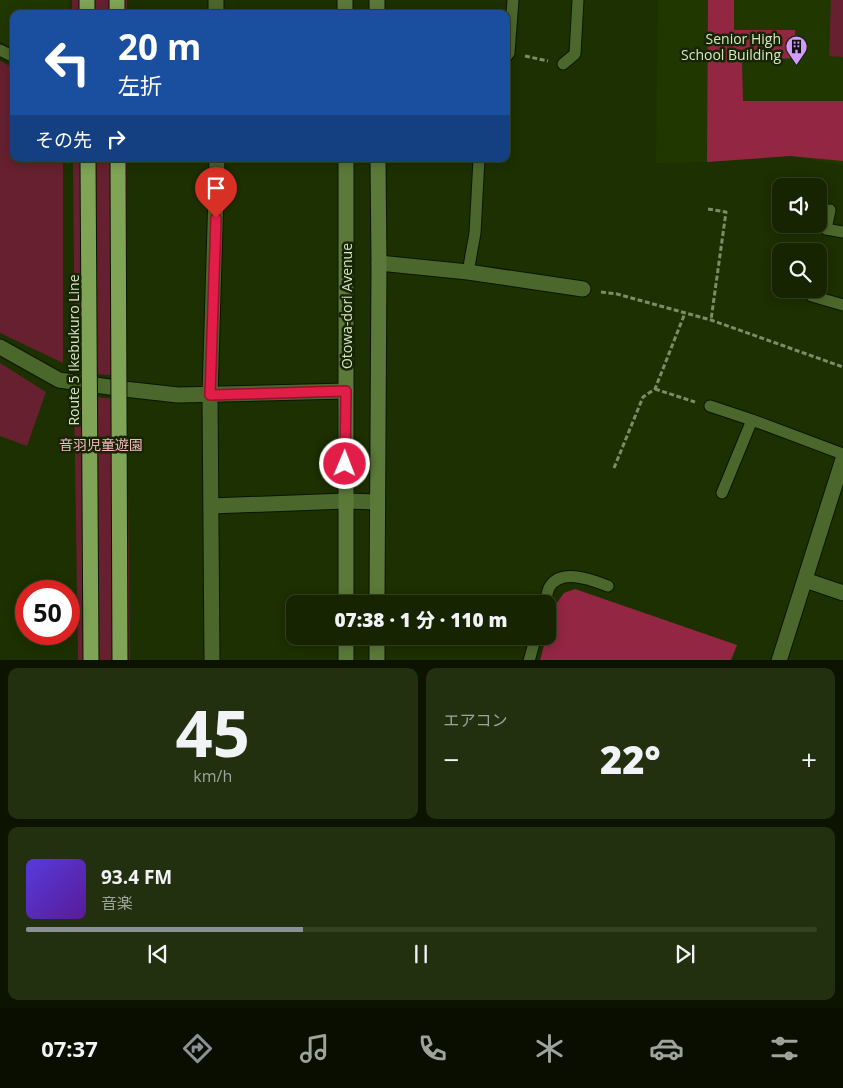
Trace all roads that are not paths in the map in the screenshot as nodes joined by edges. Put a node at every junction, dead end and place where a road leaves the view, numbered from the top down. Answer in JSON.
{"nodes":[{"id":1,"x":513,"y":0,"type":"edge"},
{"id":2,"x":578,"y":0,"type":"edge"},
{"id":3,"x":510,"y":28,"type":"edge"},
{"id":4,"x":563,"y":64,"type":"road end"},
{"id":5,"x":88,"y":162,"type":"edge"},
{"id":6,"x":118,"y":162,"type":"edge"},
{"id":7,"x":217,"y":162,"type":"edge"},
{"id":8,"x":346,"y":162,"type":"edge"},
{"id":9,"x":378,"y":162,"type":"edge"},
{"id":10,"x":479,"y":162,"type":"edge"},
{"id":11,"x":830,"y":210,"type":"dead end"},
{"id":12,"x":843,"y":232,"type":"edge"},
{"id":13,"x":379,"y":263,"type":"junction"},
{"id":14,"x":468,"y":272,"type":"junction"},
{"id":15,"x":583,"y":289,"type":"road end"},
{"id":16,"x":818,"y":298,"type":"edge"},
{"id":17,"x":843,"y":306,"type":"edge"},
{"id":18,"x":0,"y":346,"type":"edge"},
{"id":19,"x":346,"y":391,"type":"junction"},
{"id":20,"x":210,"y":395,"type":"junction"},
{"id":21,"x":710,"y":406,"type":"road end"},
{"id":22,"x":752,"y":420,"type":"junction"},
{"id":23,"x":842,"y":462,"type":"edge"},
{"id":24,"x":722,"y":493,"type":"dead end"},
{"id":25,"x":346,"y":502,"type":"junction"},
{"id":26,"x":377,"y":502,"type":"junction"},
{"id":27,"x":211,"y":506,"type":"junction"},
{"id":28,"x":805,"y":580,"type":"junction"},
{"id":29,"x":608,"y":586,"type":"dead end"},
{"id":30,"x":843,"y":593,"type":"edge"},
{"id":31,"x":346,"y":595,"type":"edge"},
{"id":32,"x":377,"y":595,"type":"edge"},
{"id":33,"x":547,"y":595,"type":"edge"},
{"id":34,"x":346,"y":645,"type":"edge"},
{"id":35,"x":377,"y":645,"type":"edge"},
{"id":36,"x":533,"y":645,"type":"edge"},
{"id":37,"x":91,"y":660,"type":"edge"},
{"id":38,"x":120,"y":660,"type":"edge"},
{"id":39,"x":212,"y":660,"type":"edge"},
{"id":40,"x":346,"y":660,"type":"edge"},
{"id":41,"x":377,"y":660,"type":"edge"},
{"id":42,"x":529,"y":660,"type":"edge"},
{"id":43,"x":779,"y":660,"type":"edge"}],
"edges":[{"from":1,"to":3,"type":"lane"},
{"from":2,"to":4,"type":"lane"},
{"from":5,"to":37,"type":"highway","name":"Route 5 Ikebukuro Line","bridge":true},
{"from":6,"to":38,"type":"highway","bridge":true},
{"from":7,"to":20,"type":"street"},
{"from":8,"to":19,"type":"main road","name":"Otowa-dori Avenue"},
{"from":9,"to":13,"type":"main road"},
{"from":10,"to":14,"type":"lane"},
{"from":11,"to":12,"type":"lane"},
{"from":13,"to":14,"type":"street"},
{"from":13,"to":26,"type":"main road"},
{"from":14,"to":15,"type":"street"},
{"from":16,"to":17,"type":"lane"},
{"from":18,"to":20,"type":"street"},
{"from":19,"to":20,"type":"street"},
{"from":19,"to":25,"type":"main road","name":"Otowa-dori Avenue"},
{"from":20,"to":27,"type":"street"},
{"from":21,"to":22,"type":"lane"},
{"from":22,"to":23,"type":"lane"},
{"from":22,"to":24,"type":"lane"},
{"from":23,"to":28,"type":"street"},
{"from":25,"to":26,"type":"street"},
{"from":25,"to":27,"type":"street"},
{"from":25,"to":31,"type":"main road","name":"Otowa-dori Avenue"},
{"from":26,"to":32,"type":"main road"},
{"from":27,"to":39,"type":"street"},
{"from":28,"to":30,"type":"street"},
{"from":28,"to":43,"type":"street"},
{"from":29,"to":33,"type":"lane"},
{"from":34,"to":40,"type":"main road"},
{"from":35,"to":41,"type":"main road"},
{"from":36,"to":42,"type":"lane"}]}
